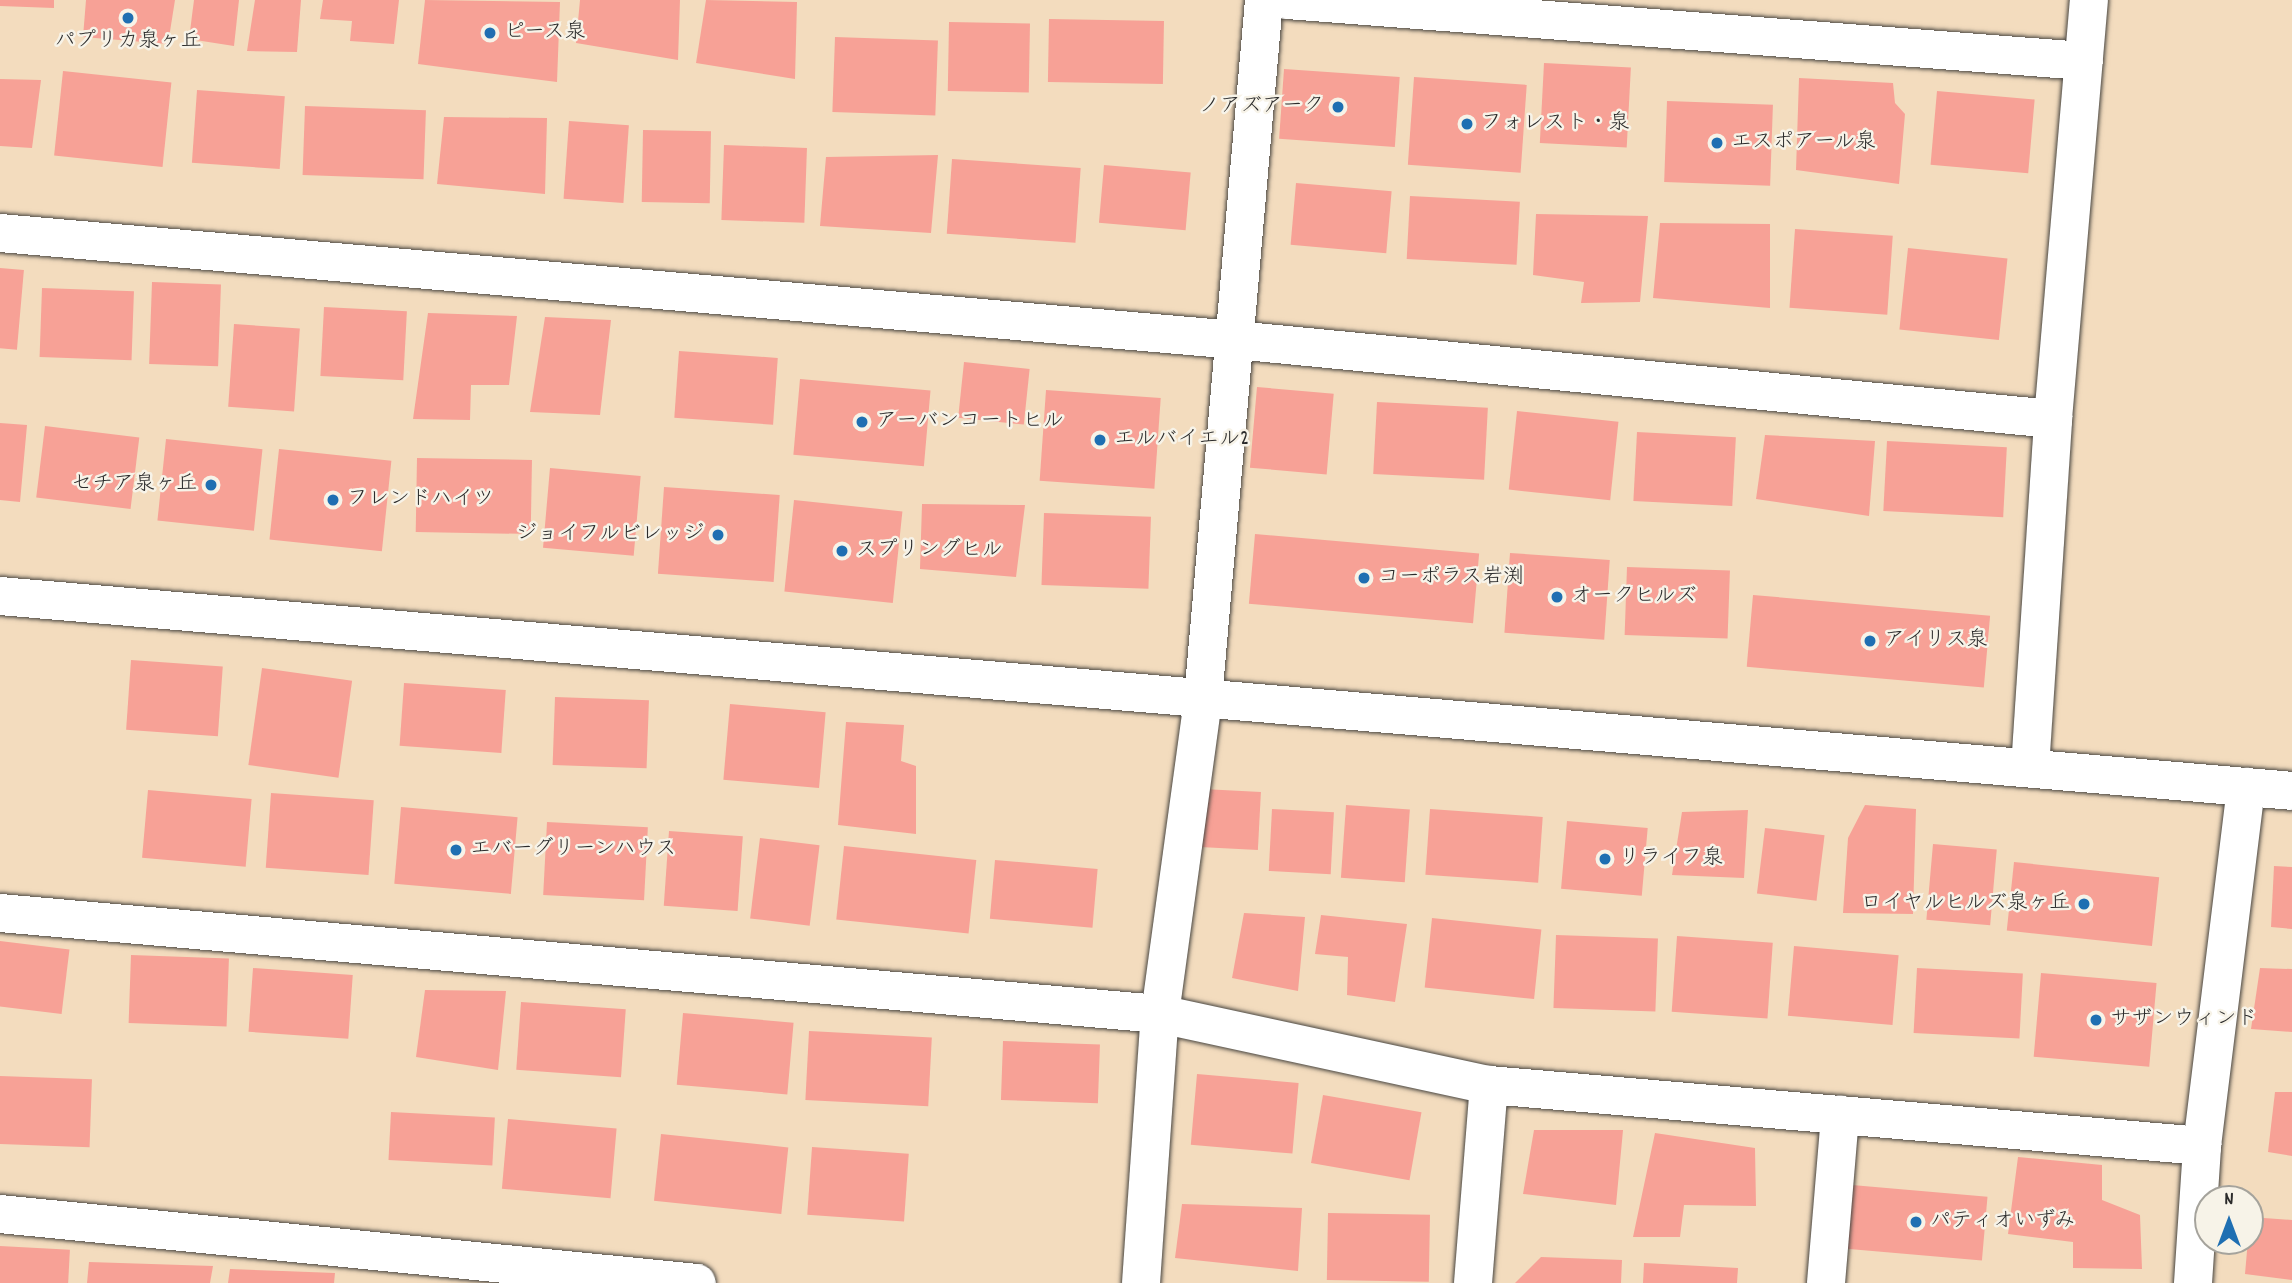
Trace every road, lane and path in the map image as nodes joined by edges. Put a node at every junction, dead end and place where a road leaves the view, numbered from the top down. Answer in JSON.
{"nodes":[{"id":1,"x":1264,"y":0,"type":"edge"},
{"id":2,"x":1287,"y":0,"type":"edge"},
{"id":3,"x":2089,"y":0,"type":"edge"},
{"id":4,"x":2084,"y":61,"type":"junction"},
{"id":5,"x":0,"y":233,"type":"edge"},
{"id":6,"x":1235,"y":340,"type":"junction"},
{"id":7,"x":2053,"y":419,"type":"junction"},
{"id":8,"x":0,"y":596,"type":"edge"},
{"id":9,"x":1203,"y":699,"type":"junction"},
{"id":10,"x":2031,"y":768,"type":"junction"},
{"id":11,"x":2246,"y":787,"type":"junction"},
{"id":12,"x":2292,"y":791,"type":"edge"},
{"id":13,"x":0,"y":912,"type":"edge"},
{"id":14,"x":1160,"y":1014,"type":"junction"},
{"id":15,"x":1489,"y":1085,"type":"junction"},
{"id":16,"x":1840,"y":1115,"type":"junction"},
{"id":17,"x":2202,"y":1146,"type":"junction"},
{"id":18,"x":0,"y":1214,"type":"edge"},
{"id":19,"x":697,"y":1283,"type":"edge"},
{"id":20,"x":1141,"y":1283,"type":"edge"},
{"id":21,"x":1474,"y":1283,"type":"edge"},
{"id":22,"x":1826,"y":1283,"type":"edge"},
{"id":23,"x":2193,"y":1283,"type":"edge"}],
"edges":[{"from":1,"to":6,"type":"street"},
{"from":2,"to":4,"type":"street"},
{"from":3,"to":4,"type":"street"},
{"from":4,"to":7,"type":"street"},
{"from":5,"to":6,"type":"street"},
{"from":6,"to":7,"type":"street"},
{"from":6,"to":9,"type":"street"},
{"from":7,"to":10,"type":"street"},
{"from":8,"to":9,"type":"street"},
{"from":9,"to":10,"type":"street"},
{"from":9,"to":14,"type":"street"},
{"from":10,"to":11,"type":"street"},
{"from":11,"to":12,"type":"street"},
{"from":11,"to":17,"type":"street"},
{"from":13,"to":14,"type":"street"},
{"from":14,"to":15,"type":"street"},
{"from":14,"to":20,"type":"street"},
{"from":15,"to":16,"type":"street"},
{"from":15,"to":21,"type":"street"},
{"from":16,"to":17,"type":"street"},
{"from":16,"to":22,"type":"street"},
{"from":17,"to":23,"type":"street"},
{"from":18,"to":19,"type":"street"}]}
